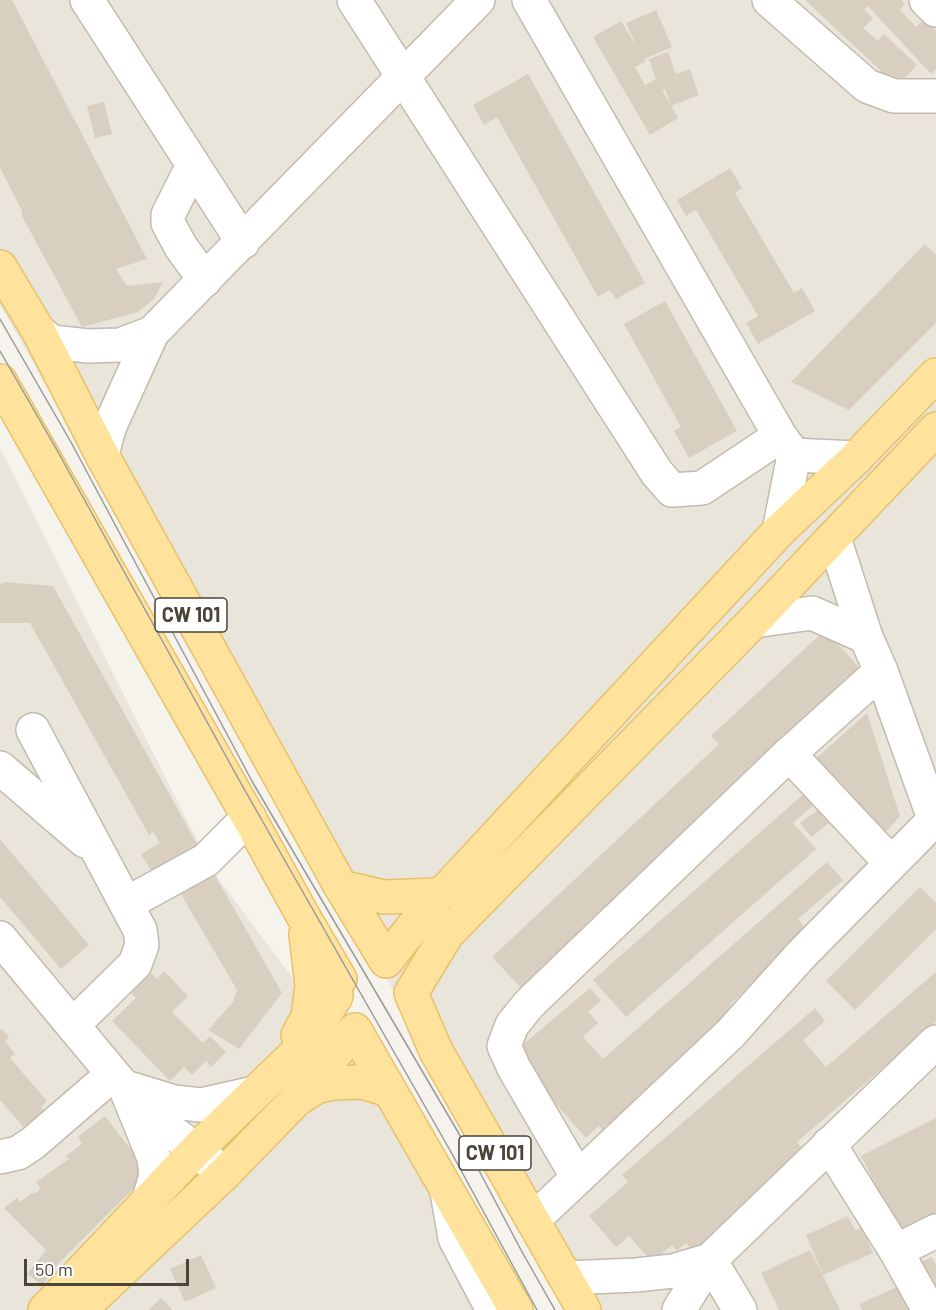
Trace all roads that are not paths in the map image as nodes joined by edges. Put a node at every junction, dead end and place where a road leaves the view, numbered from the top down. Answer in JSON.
{"nodes":[{"id":1,"x":87,"y":0,"type":"edge"},
{"id":2,"x":354,"y":0,"type":"edge"},
{"id":3,"x":478,"y":0,"type":"edge"},
{"id":4,"x":529,"y":0,"type":"edge"},
{"id":5,"x":769,"y":0,"type":"edge"},
{"id":6,"x":926,"y":0,"type":"edge"},
{"id":7,"x":936,"y":10,"type":"edge"},
{"id":8,"x":403,"y":75,"type":"junction"},
{"id":9,"x":936,"y":96,"type":"edge"},
{"id":10,"x":193,"y":165,"type":"junction"},
{"id":11,"x":243,"y":242,"type":"junction"},
{"id":12,"x":0,"y":267,"type":"edge"},
{"id":13,"x":205,"y":280,"type":"junction"},
{"id":14,"x":39,"y":332,"type":"junction"},
{"id":15,"x":152,"y":333,"type":"junction"},
{"id":16,"x":936,"y":375,"type":"edge"},
{"id":17,"x":0,"y":381,"type":"edge"},
{"id":18,"x":936,"y":429,"type":"edge"},
{"id":19,"x":787,"y":446,"type":"junction"},
{"id":20,"x":102,"y":455,"type":"junction"},
{"id":21,"x":856,"y":458,"type":"junction"},
{"id":22,"x":779,"y":531,"type":"junction"},
{"id":23,"x":834,"y":538,"type":"junction"},
{"id":24,"x":754,"y":621,"type":"junction"},
{"id":25,"x":866,"y":637,"type":"junction"},
{"id":26,"x":881,"y":671,"type":"junction"},
{"id":27,"x":33,"y":730,"type":"dead end"},
{"id":28,"x":789,"y":754,"type":"junction"},
{"id":29,"x":0,"y":768,"type":"edge"},
{"id":30,"x":249,"y":818,"type":"junction"},
{"id":31,"x":936,"y":821,"type":"edge"},
{"id":32,"x":100,"y":854,"type":"junction"},
{"id":33,"x":891,"y":863,"type":"junction"},
{"id":34,"x":341,"y":887,"type":"junction"},
{"id":35,"x":438,"y":896,"type":"junction"},
{"id":36,"x":126,"y":904,"type":"junction"},
{"id":37,"x":302,"y":915,"type":"junction"},
{"id":38,"x":447,"y":934,"type":"junction"},
{"id":39,"x":2,"y":945,"type":"edge"},
{"id":40,"x":386,"y":961,"type":"junction"},
{"id":41,"x":338,"y":987,"type":"junction"},
{"id":42,"x":411,"y":993,"type":"junction"},
{"id":43,"x":73,"y":1025,"type":"junction"},
{"id":44,"x":355,"y":1030,"type":"junction"},
{"id":45,"x":436,"y":1051,"type":"junction"},
{"id":46,"x":931,"y":1053,"type":"edge"},
{"id":47,"x":119,"y":1081,"type":"junction"},
{"id":48,"x":266,"y":1083,"type":"junction"},
{"id":49,"x":389,"y":1090,"type":"junction"},
{"id":50,"x":295,"y":1101,"type":"junction"},
{"id":51,"x":829,"y":1144,"type":"junction"},
{"id":52,"x":196,"y":1150,"type":"junction"},
{"id":53,"x":0,"y":1157,"type":"edge"},
{"id":54,"x":224,"y":1174,"type":"junction"},
{"id":55,"x":578,"y":1178,"type":"junction"},
{"id":56,"x":447,"y":1192,"type":"junction"},
{"id":57,"x":148,"y":1199,"type":"junction"},
{"id":58,"x":532,"y":1220,"type":"junction"},
{"id":59,"x":936,"y":1231,"type":"edge"},
{"id":60,"x":896,"y":1251,"type":"junction"},
{"id":61,"x":710,"y":1260,"type":"junction"},
{"id":62,"x":566,"y":1278,"type":"junction"},
{"id":63,"x":45,"y":1310,"type":"edge"},
{"id":64,"x":80,"y":1310,"type":"edge"},
{"id":65,"x":493,"y":1310,"type":"edge"},
{"id":66,"x":516,"y":1310,"type":"edge"},
{"id":67,"x":584,"y":1310,"type":"edge"},
{"id":68,"x":679,"y":1310,"type":"edge"},
{"id":69,"x":740,"y":1310,"type":"edge"},
{"id":70,"x":929,"y":1310,"type":"edge"}],
"edges":[{"from":1,"to":10,"type":"street"},
{"from":2,"to":8,"type":"street"},
{"from":3,"to":8,"type":"street"},
{"from":4,"to":19,"type":"street"},
{"from":5,"to":9,"type":"street"},
{"from":6,"to":7,"type":"street"},
{"from":8,"to":11,"type":"street"},
{"from":8,"to":19,"type":"street"},
{"from":10,"to":11,"type":"street"},
{"from":10,"to":13,"type":"street"},
{"from":11,"to":13,"type":"street"},
{"from":12,"to":14,"type":"main road","number":"CW 101"},
{"from":13,"to":15,"type":"street"},
{"from":14,"to":15,"type":"street"},
{"from":14,"to":20,"type":"main road","number":"CW 101"},
{"from":15,"to":20,"type":"street"},
{"from":16,"to":21,"type":"main road"},
{"from":17,"to":30,"type":"main road","number":"CW 101"},
{"from":18,"to":23,"type":"main road"},
{"from":19,"to":21,"type":"street"},
{"from":19,"to":22,"type":"street"},
{"from":20,"to":34,"type":"main road","number":"CW 101"},
{"from":21,"to":22,"type":"main road"},
{"from":22,"to":35,"type":"main road"},
{"from":23,"to":24,"type":"main road"},
{"from":23,"to":25,"type":"street"},
{"from":24,"to":25,"type":"street"},
{"from":24,"to":38,"type":"main road"},
{"from":25,"to":26,"type":"street"},
{"from":26,"to":28,"type":"street"},
{"from":26,"to":31,"type":"street"},
{"from":27,"to":32,"type":"street"},
{"from":28,"to":33,"type":"street"},
{"from":28,"to":55,"type":"street"},
{"from":29,"to":32,"type":"street"},
{"from":30,"to":36,"type":"street"},
{"from":30,"to":37,"type":"main road","number":"CW 101"},
{"from":31,"to":33,"type":"street"},
{"from":32,"to":36,"type":"street"},
{"from":33,"to":55,"type":"street"},
{"from":34,"to":35,"type":"main road"},
{"from":34,"to":40,"type":"main road","number":"CW 101"},
{"from":35,"to":40,"type":"main road"},
{"from":36,"to":43,"type":"street"},
{"from":37,"to":41,"type":"main road","number":"CW 101"},
{"from":37,"to":48,"type":"main road"},
{"from":38,"to":42,"type":"main road"},
{"from":38,"to":45,"type":"main road"},
{"from":39,"to":43,"type":"street"},
{"from":40,"to":41,"type":"main road"},
{"from":40,"to":42,"type":"main road"},
{"from":41,"to":44,"type":"main road"},
{"from":41,"to":48,"type":"main road"},
{"from":42,"to":44,"type":"main road"},
{"from":42,"to":45,"type":"main road","number":"CW 101"},
{"from":43,"to":47,"type":"street"},
{"from":44,"to":49,"type":"main road"},
{"from":44,"to":50,"type":"main road"},
{"from":45,"to":58,"type":"main road","number":"CW 101"},
{"from":46,"to":51,"type":"street"},
{"from":47,"to":48,"type":"street"},
{"from":47,"to":52,"type":"street"},
{"from":47,"to":53,"type":"street"},
{"from":47,"to":57,"type":"street"},
{"from":48,"to":52,"type":"main road"},
{"from":49,"to":50,"type":"main road"},
{"from":49,"to":56,"type":"main road"},
{"from":50,"to":54,"type":"main road"},
{"from":51,"to":60,"type":"street"},
{"from":51,"to":61,"type":"street"},
{"from":52,"to":54,"type":"street"},
{"from":52,"to":57,"type":"main road"},
{"from":54,"to":64,"type":"main road"},
{"from":55,"to":58,"type":"street"},
{"from":56,"to":65,"type":"street"},
{"from":56,"to":66,"type":"main road"},
{"from":57,"to":63,"type":"main road"},
{"from":58,"to":62,"type":"main road","number":"CW 101"},
{"from":59,"to":60,"type":"street"},
{"from":60,"to":70,"type":"street"},
{"from":61,"to":62,"type":"street"},
{"from":61,"to":68,"type":"street"},
{"from":61,"to":69,"type":"street"},
{"from":62,"to":67,"type":"main road","number":"CW 101"}]}
